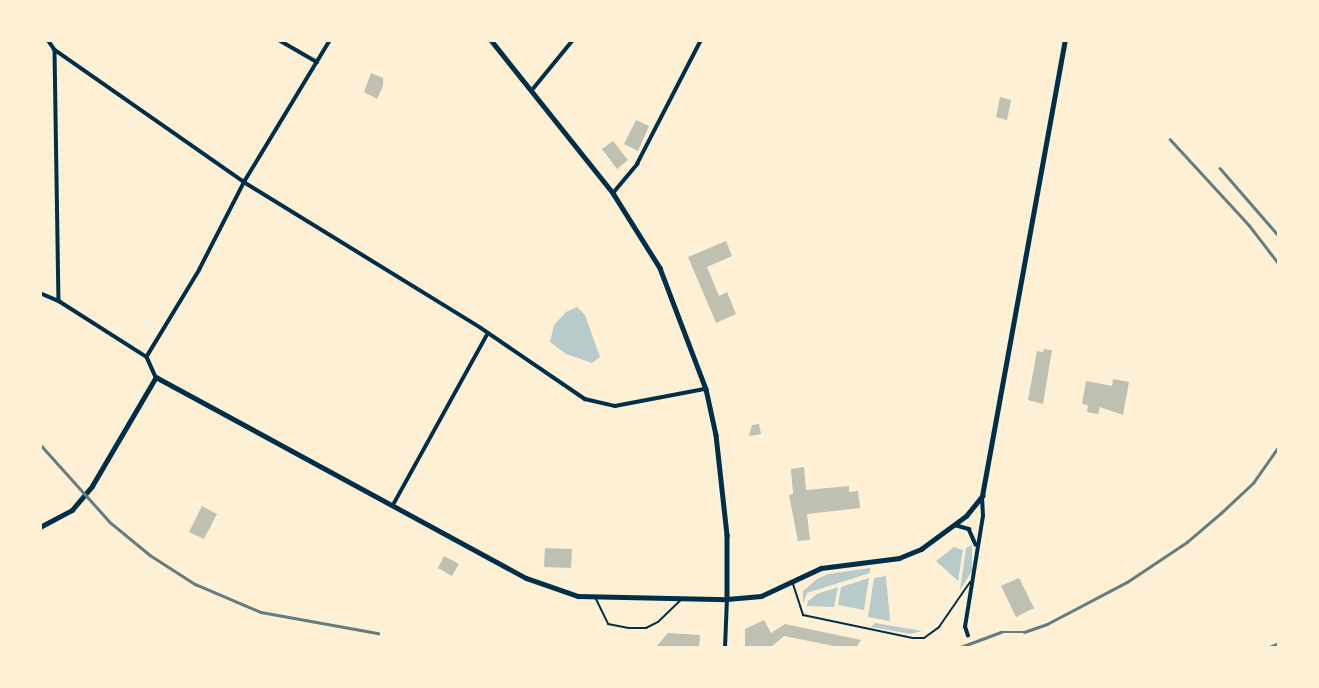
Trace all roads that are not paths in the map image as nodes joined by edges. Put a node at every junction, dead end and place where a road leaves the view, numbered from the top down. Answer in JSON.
{"nodes":[{"id":1,"x":48,"y":40,"type":"edge"},
{"id":2,"x":279,"y":40,"type":"edge"},
{"id":3,"x":330,"y":40,"type":"edge"},
{"id":4,"x":491,"y":40,"type":"edge"},
{"id":5,"x":573,"y":40,"type":"edge"},
{"id":6,"x":701,"y":40,"type":"edge"},
{"id":7,"x":1065,"y":40,"type":"edge"},
{"id":8,"x":55,"y":50,"type":"junction"},
{"id":9,"x":317,"y":62,"type":"junction"},
{"id":10,"x":533,"y":90,"type":"junction"},
{"id":11,"x":244,"y":182,"type":"junction"},
{"id":12,"x":613,"y":193,"type":"junction"},
{"id":13,"x":40,"y":293,"type":"edge"},
{"id":14,"x":59,"y":301,"type":"junction"},
{"id":15,"x":488,"y":333,"type":"junction"},
{"id":16,"x":147,"y":357,"type":"junction"},
{"id":17,"x":156,"y":377,"type":"junction"},
{"id":18,"x":706,"y":389,"type":"junction"},
{"id":19,"x":982,"y":496,"type":"junction"},
{"id":20,"x":393,"y":505,"type":"junction"},
{"id":21,"x":955,"y":525,"type":"junction"},
{"id":22,"x":40,"y":527,"type":"edge"},
{"id":23,"x":977,"y":549,"type":"junction"},
{"id":24,"x":974,"y":576,"type":"junction"},
{"id":25,"x":793,"y":583,"type":"junction"},
{"id":26,"x":596,"y":598,"type":"junction"},
{"id":27,"x":681,"y":599,"type":"junction"},
{"id":28,"x":727,"y":599,"type":"junction"},
{"id":29,"x":968,"y":636,"type":"dead end"},
{"id":30,"x":725,"y":648,"type":"edge"}],
"edges":[{"from":1,"to":8,"type":"street"},
{"from":2,"to":9,"type":"street"},
{"from":3,"to":9,"type":"street"},
{"from":4,"to":10,"type":"street"},
{"from":5,"to":10,"type":"street"},
{"from":6,"to":12,"type":"street"},
{"from":7,"to":19,"type":"street"},
{"from":8,"to":11,"type":"street"},
{"from":8,"to":14,"type":"street"},
{"from":9,"to":11,"type":"street"},
{"from":10,"to":12,"type":"street"},
{"from":11,"to":15,"type":"street"},
{"from":11,"to":16,"type":"street"},
{"from":12,"to":18,"type":"street"},
{"from":13,"to":14,"type":"street"},
{"from":14,"to":16,"type":"street"},
{"from":15,"to":18,"type":"street"},
{"from":15,"to":20,"type":"street"},
{"from":16,"to":17,"type":"street"},
{"from":17,"to":20,"type":"street"},
{"from":17,"to":22,"type":"street"},
{"from":18,"to":28,"type":"street"},
{"from":19,"to":21,"type":"street"},
{"from":19,"to":23,"type":"street"},
{"from":20,"to":26,"type":"street"},
{"from":21,"to":23,"type":"street"},
{"from":21,"to":25,"type":"street"},
{"from":23,"to":24,"type":"street"},
{"from":24,"to":25,"type":"lane"},
{"from":24,"to":29,"type":"street"},
{"from":25,"to":28,"type":"street"},
{"from":26,"to":27,"type":"street"},
{"from":26,"to":27,"type":"lane"},
{"from":27,"to":28,"type":"street"},
{"from":28,"to":30,"type":"street"}]}
